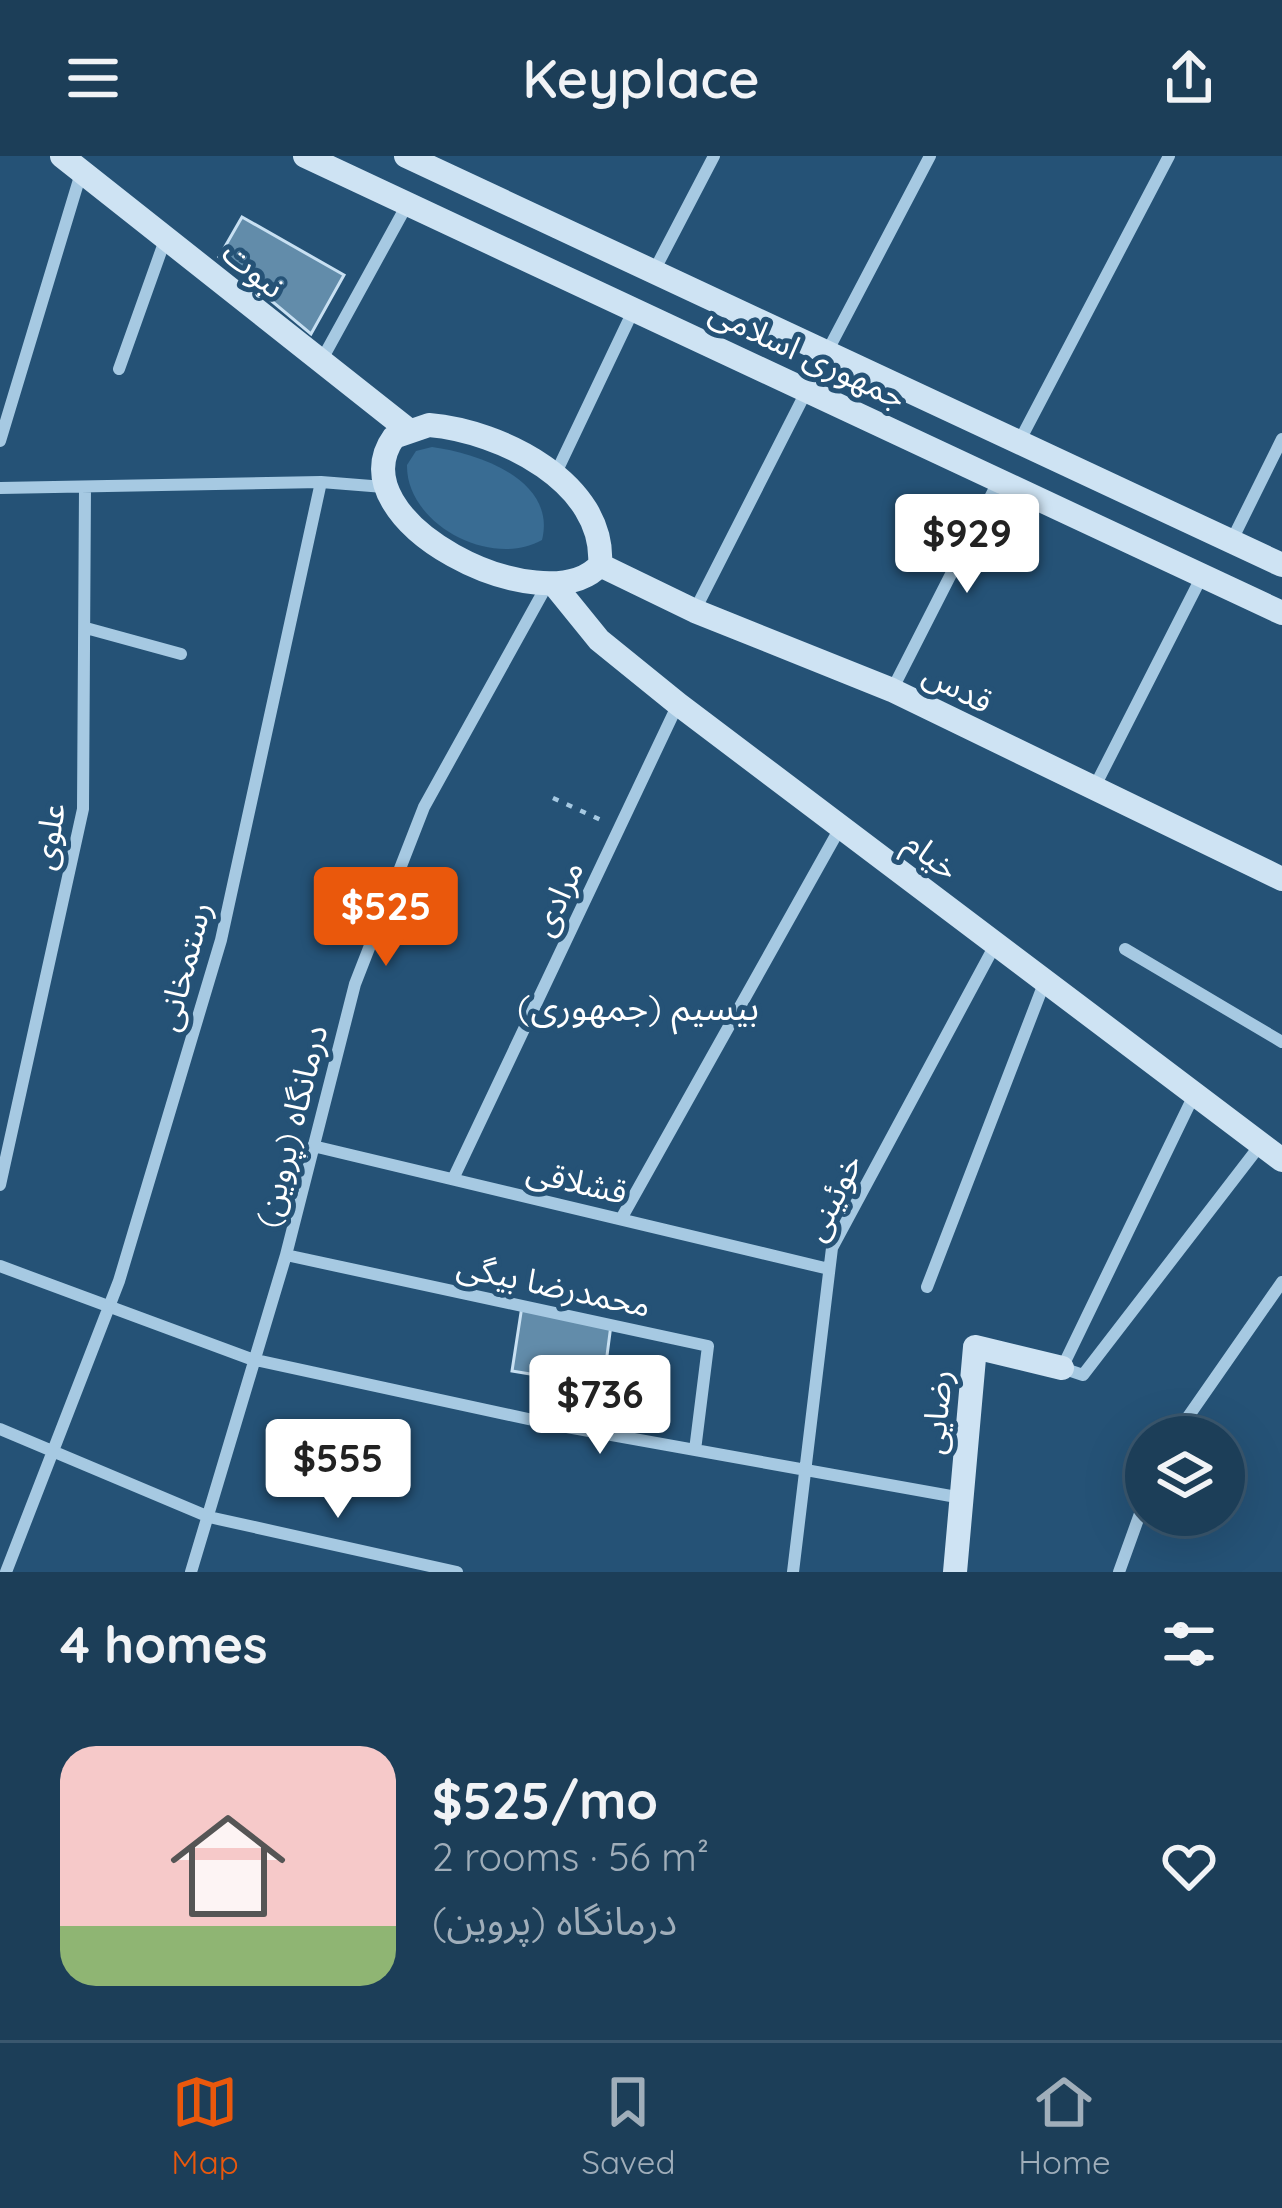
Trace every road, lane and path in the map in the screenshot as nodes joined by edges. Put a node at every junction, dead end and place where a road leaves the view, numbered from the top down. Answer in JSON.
{"nodes":[{"id":1,"x":305,"y":156,"type":"edge"},
{"id":2,"x":714,"y":156,"type":"edge"},
{"id":3,"x":930,"y":156,"type":"edge"},
{"id":4,"x":1169,"y":156,"type":"edge"},
{"id":5,"x":422,"y":159,"type":"edge"},
{"id":6,"x":72,"y":164,"type":"edge"},
{"id":7,"x":408,"y":203,"type":"junction"},
{"id":8,"x":165,"y":240,"type":"junction"},
{"id":9,"x":653,"y":272,"type":"junction"},
{"id":10,"x":634,"y":309,"type":"junction"},
{"id":11,"x":827,"y":353,"type":"junction"},
{"id":12,"x":320,"y":364,"type":"junction"},
{"id":13,"x":119,"y":369,"type":"dead end"},
{"id":14,"x":807,"y":390,"type":"junction"},
{"id":15,"x":407,"y":429,"type":"junction"},
{"id":16,"x":1282,"y":439,"type":"edge"},
{"id":17,"x":0,"y":441,"type":"edge"},
{"id":18,"x":1018,"y":443,"type":"junction"},
{"id":19,"x":555,"y":476,"type":"junction"},
{"id":20,"x":999,"y":480,"type":"junction"},
{"id":21,"x":321,"y":482,"type":"junction"},
{"id":22,"x":384,"y":487,"type":"junction"},
{"id":23,"x":0,"y":488,"type":"edge"},
{"id":24,"x":85,"y":488,"type":"junction"},
{"id":25,"x":1231,"y":543,"type":"junction"},
{"id":26,"x":600,"y":565,"type":"junction"},
{"id":27,"x":1282,"y":565,"type":"edge"},
{"id":28,"x":1202,"y":576,"type":"junction"},
{"id":29,"x":551,"y":586,"type":"junction"},
{"id":30,"x":694,"y":611,"type":"junction"},
{"id":31,"x":1282,"y":613,"type":"edge"},
{"id":32,"x":86,"y":628,"type":"junction"},
{"id":33,"x":181,"y":654,"type":"dead end"},
{"id":34,"x":892,"y":690,"type":"junction"},
{"id":35,"x":678,"y":704,"type":"junction"},
{"id":36,"x":1092,"y":791,"type":"junction"},
{"id":37,"x":554,"y":799,"type":"dead end"},
{"id":38,"x":841,"y":827,"type":"junction"},
{"id":39,"x":619,"y":829,"type":"junction"},
{"id":40,"x":1282,"y":879,"type":"edge"},
{"id":41,"x":995,"y":944,"type":"junction"},
{"id":42,"x":1125,"y":949,"type":"dead end"},
{"id":43,"x":1045,"y":981,"type":"junction"},
{"id":44,"x":1282,"y":1042,"type":"edge"},
{"id":45,"x":1194,"y":1094,"type":"junction"},
{"id":46,"x":1261,"y":1144,"type":"junction"},
{"id":47,"x":313,"y":1145,"type":"junction"},
{"id":48,"x":1282,"y":1160,"type":"edge"},
{"id":49,"x":453,"y":1179,"type":"junction"},
{"id":50,"x":0,"y":1185,"type":"edge"},
{"id":51,"x":621,"y":1220,"type":"junction"},
{"id":52,"x":286,"y":1255,"type":"junction"},
{"id":53,"x":0,"y":1266,"type":"edge"},
{"id":54,"x":829,"y":1269,"type":"junction"},
{"id":55,"x":1282,"y":1282,"type":"edge"},
{"id":56,"x":927,"y":1287,"type":"dead end"},
{"id":57,"x":109,"y":1306,"type":"junction"},
{"id":58,"x":251,"y":1359,"type":"junction"},
{"id":59,"x":1062,"y":1368,"type":"junction"},
{"id":60,"x":1189,"y":1416,"type":"edge"},
{"id":61,"x":0,"y":1429,"type":"edge"},
{"id":62,"x":695,"y":1450,"type":"junction"},
{"id":63,"x":51,"y":1451,"type":"junction"},
{"id":64,"x":805,"y":1470,"type":"junction"},
{"id":65,"x":962,"y":1498,"type":"junction"},
{"id":66,"x":209,"y":1517,"type":"junction"},
{"id":67,"x":1132,"y":1536,"type":"edge"},
{"id":68,"x":6,"y":1572,"type":"edge"},
{"id":69,"x":191,"y":1572,"type":"edge"},
{"id":70,"x":457,"y":1572,"type":"edge"},
{"id":71,"x":793,"y":1572,"type":"edge"},
{"id":72,"x":955,"y":1572,"type":"edge"},
{"id":73,"x":1119,"y":1572,"type":"edge"}],
"edges":[{"from":1,"to":7,"type":"street","name":"جمهوری اسلامی"},
{"from":2,"to":9,"type":"street"},
{"from":3,"to":11,"type":"street"},
{"from":4,"to":18,"type":"street"},
{"from":5,"to":9,"type":"street","name":"جمهوری اسلامی"},
{"from":6,"to":8,"type":"street","name":"نبوت"},
{"from":6,"to":17,"type":"street"},
{"from":7,"to":10,"type":"street","name":"جمهوری اسلامی"},
{"from":7,"to":12,"type":"street"},
{"from":8,"to":12,"type":"street","name":"نبوت"},
{"from":8,"to":13,"type":"street"},
{"from":9,"to":11,"type":"street","name":"جمهوری اسلامی"},
{"from":10,"to":14,"type":"street","name":"جمهوری اسلامی"},
{"from":10,"to":19,"type":"street"},
{"from":11,"to":18,"type":"street","name":"جمهوری اسلامی"},
{"from":12,"to":15,"type":"street","name":"نبوت"},
{"from":14,"to":20,"type":"street","name":"جمهوری اسلامی"},
{"from":14,"to":30,"type":"street"},
{"from":15,"to":19,"type":"street"},
{"from":15,"to":22,"type":"street"},
{"from":16,"to":25,"type":"street"},
{"from":18,"to":25,"type":"street","name":"جمهوری اسلامی"},
{"from":19,"to":26,"type":"street"},
{"from":20,"to":28,"type":"street","name":"جمهوری اسلامی"},
{"from":20,"to":34,"type":"street"},
{"from":21,"to":22,"type":"street"},
{"from":21,"to":24,"type":"street"},
{"from":21,"to":57,"type":"street","name":"رستمخانی"},
{"from":22,"to":29,"type":"street"},
{"from":23,"to":24,"type":"street"},
{"from":24,"to":32,"type":"street","name":"علوی"},
{"from":25,"to":27,"type":"street","name":"جمهوری اسلامی"},
{"from":26,"to":29,"type":"street"},
{"from":26,"to":30,"type":"street","name":"قدس"},
{"from":28,"to":31,"type":"street","name":"جمهوری اسلامی"},
{"from":28,"to":36,"type":"street"},
{"from":29,"to":35,"type":"street","name":"خیام"},
{"from":29,"to":47,"type":"street","name":"درمانگاه (پروین)"},
{"from":30,"to":34,"type":"street","name":"قدس"},
{"from":32,"to":33,"type":"street"},
{"from":32,"to":50,"type":"street","name":"علوی"},
{"from":34,"to":36,"type":"street","name":"قدس"},
{"from":35,"to":38,"type":"street","name":"خیام"},
{"from":35,"to":39,"type":"street","name":"مرادی"},
{"from":36,"to":40,"type":"street","name":"قدس"},
{"from":37,"to":39,"type":"path"},
{"from":38,"to":41,"type":"street","name":"خیام"},
{"from":38,"to":51,"type":"street"},
{"from":39,"to":49,"type":"street","name":"مرادی"},
{"from":41,"to":43,"type":"street","name":"خیام"},
{"from":41,"to":54,"type":"street","name":"خوئینی"},
{"from":42,"to":44,"type":"street"},
{"from":43,"to":45,"type":"street","name":"خیام"},
{"from":43,"to":56,"type":"street"},
{"from":45,"to":46,"type":"street","name":"خیام"},
{"from":45,"to":59,"type":"street"},
{"from":46,"to":48,"type":"street","name":"خیام"},
{"from":46,"to":59,"type":"street"},
{"from":47,"to":49,"type":"street","name":"قشلاقی"},
{"from":47,"to":52,"type":"street","name":"درمانگاه (پروین)"},
{"from":49,"to":51,"type":"street","name":"قشلاقی"},
{"from":51,"to":54,"type":"street","name":"قشلاقی"},
{"from":52,"to":58,"type":"street","name":"درمانگاه (پروین)"},
{"from":52,"to":62,"type":"street","name":"محمدرضا بیگی"},
{"from":53,"to":57,"type":"street"},
{"from":54,"to":64,"type":"street","name":"خوئینی"},
{"from":55,"to":60,"type":"street"},
{"from":57,"to":58,"type":"street"},
{"from":57,"to":63,"type":"street","name":"رستمخانی"},
{"from":58,"to":62,"type":"street"},
{"from":58,"to":66,"type":"street","name":"درمانگاه (پروین)"},
{"from":59,"to":65,"type":"street","name":"رضایی"},
{"from":61,"to":63,"type":"street"},
{"from":62,"to":64,"type":"street"},
{"from":63,"to":66,"type":"street"},
{"from":63,"to":68,"type":"street","name":"رستمخانی"},
{"from":64,"to":65,"type":"street"},
{"from":64,"to":71,"type":"street","name":"خوئینی"},
{"from":65,"to":72,"type":"street","name":"رضایی"},
{"from":66,"to":69,"type":"street","name":"درمانگاه (پروین)"},
{"from":66,"to":70,"type":"street"},
{"from":67,"to":73,"type":"street"}]}
